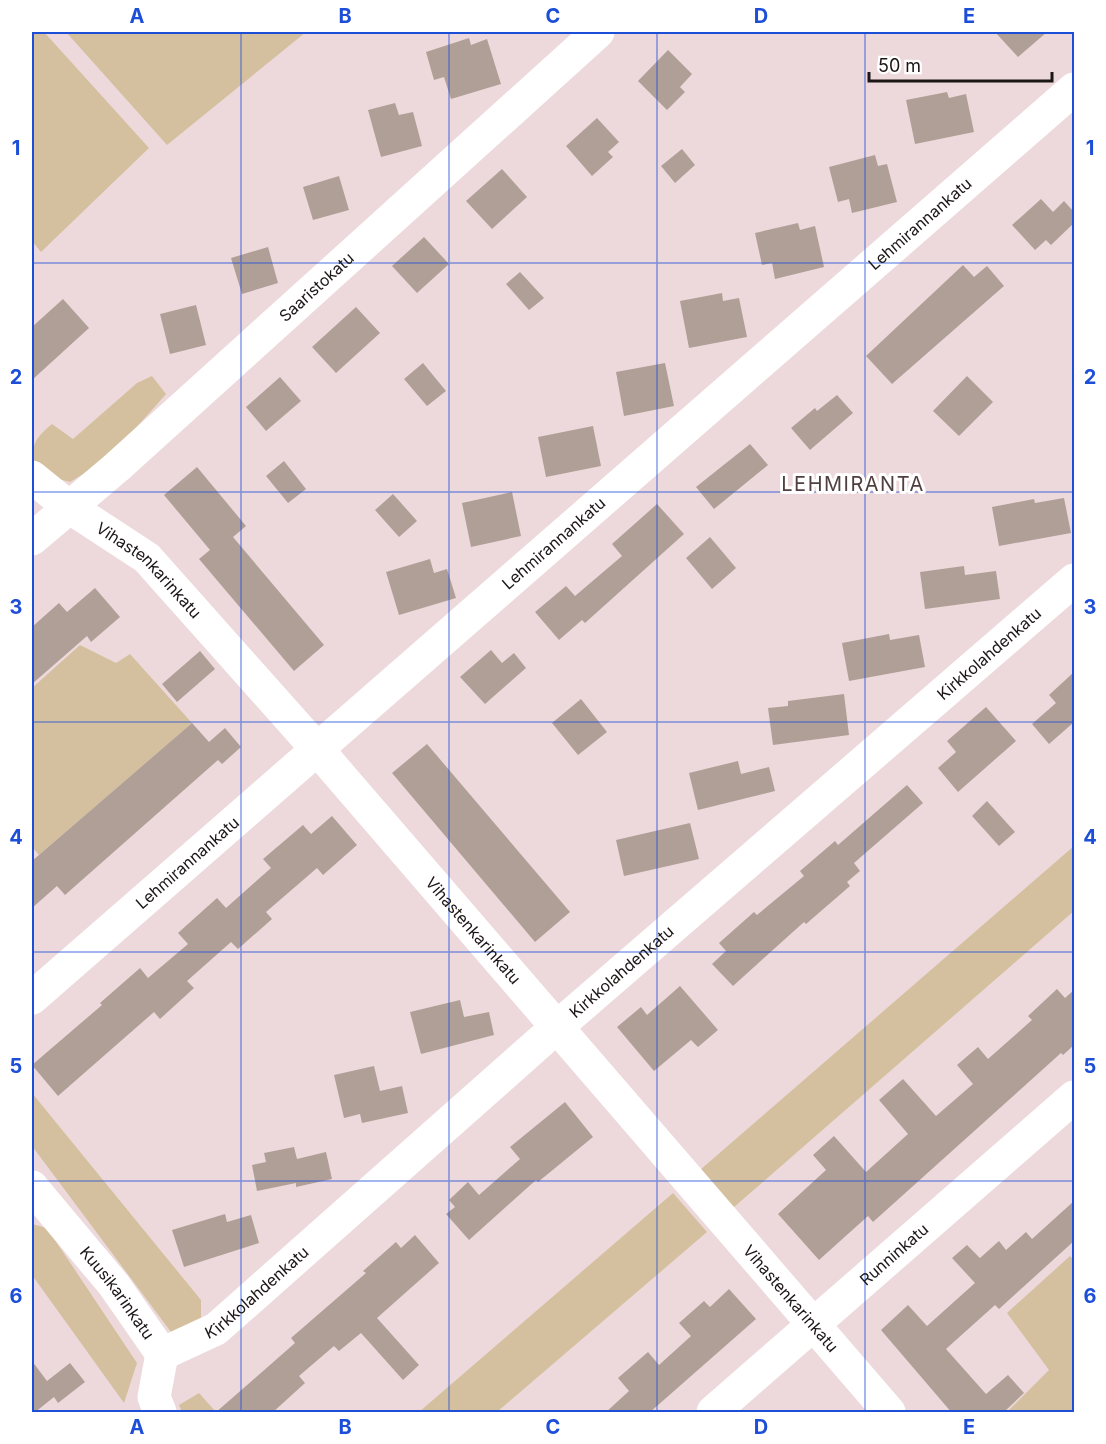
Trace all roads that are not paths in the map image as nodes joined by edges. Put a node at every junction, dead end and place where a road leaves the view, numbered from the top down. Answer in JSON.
{"nodes":[{"id":1,"x":598,"y":32,"type":"edge"},
{"id":2,"x":1074,"y":88,"type":"edge"},
{"id":3,"x":32,"y":477,"type":"edge"},
{"id":4,"x":69,"y":507,"type":"junction"},
{"id":5,"x":32,"y":539,"type":"edge"},
{"id":6,"x":1074,"y":580,"type":"edge"},
{"id":7,"x":317,"y":749,"type":"junction"},
{"id":8,"x":32,"y":998,"type":"edge"},
{"id":9,"x":557,"y":1028,"type":"junction"},
{"id":10,"x":1074,"y":1097,"type":"edge"},
{"id":11,"x":32,"y":1186,"type":"edge"},
{"id":12,"x":813,"y":1326,"type":"junction"},
{"id":13,"x":162,"y":1354,"type":"junction"},
{"id":14,"x":160,"y":1413,"type":"edge"},
{"id":15,"x":713,"y":1413,"type":"edge"},
{"id":16,"x":889,"y":1413,"type":"edge"}],
"edges":[{"from":1,"to":4,"type":"street","name":"Saaristokatu"},
{"from":2,"to":7,"type":"street","name":"Lehmirannankatu"},
{"from":3,"to":4,"type":"street","name":"Vihastenkarinkatu"},
{"from":4,"to":5,"type":"street","name":"Saaristokatu"},
{"from":4,"to":7,"type":"street","name":"Vihastenkarinkatu"},
{"from":6,"to":9,"type":"street","name":"Kirkkolahdenkatu"},
{"from":7,"to":8,"type":"street","name":"Lehmirannankatu"},
{"from":7,"to":9,"type":"street","name":"Vihastenkarinkatu"},
{"from":9,"to":12,"type":"street","name":"Vihastenkarinkatu"},
{"from":9,"to":13,"type":"street","name":"Kirkkolahdenkatu"},
{"from":10,"to":12,"type":"street","name":"Runninkatu"},
{"from":11,"to":13,"type":"street","name":"Kuusikarinkatu"},
{"from":12,"to":15,"type":"street","name":"Runninkatu"},
{"from":12,"to":16,"type":"street","name":"Vihastenkarinkatu"},
{"from":13,"to":14,"type":"street","name":"Kuusikarinkatu"}]}
